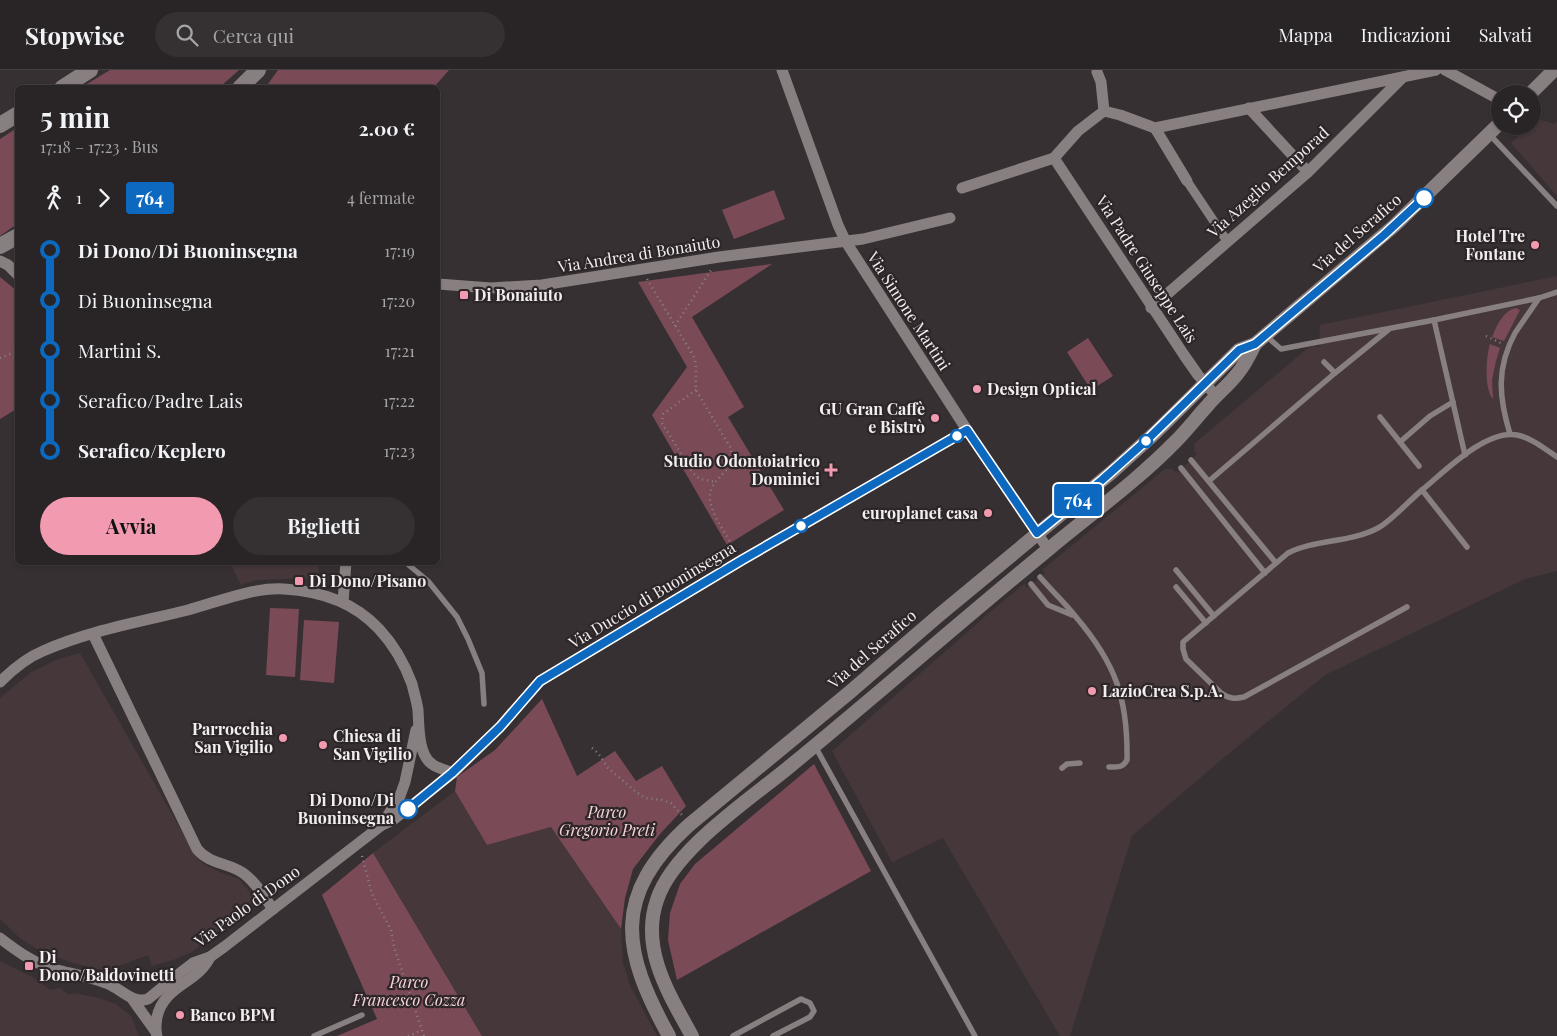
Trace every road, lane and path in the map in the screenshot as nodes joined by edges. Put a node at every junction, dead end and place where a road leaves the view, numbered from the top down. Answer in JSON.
{"nodes":[{"id":1,"x":90,"y":70,"type":"edge"},
{"id":2,"x":258,"y":70,"type":"edge"},
{"id":3,"x":782,"y":70,"type":"edge"},
{"id":4,"x":1436,"y":70,"type":"edge"},
{"id":5,"x":1445,"y":70,"type":"edge"},
{"id":6,"x":1554,"y":70,"type":"edge"},
{"id":7,"x":1096,"y":71,"type":"edge"},
{"id":8,"x":1403,"y":77,"type":"junction"},
{"id":9,"x":67,"y":85,"type":"edge"},
{"id":10,"x":243,"y":85,"type":"edge"},
{"id":11,"x":1539,"y":85,"type":"edge"},
{"id":12,"x":1491,"y":95,"type":"edge"},
{"id":13,"x":1249,"y":108,"type":"junction"},
{"id":14,"x":1104,"y":111,"type":"junction"},
{"id":15,"x":15,"y":116,"type":"edge"},
{"id":16,"x":0,"y":125,"type":"edge"},
{"id":17,"x":1155,"y":128,"type":"junction"},
{"id":18,"x":1491,"y":131,"type":"edge"},
{"id":19,"x":1488,"y":134,"type":"junction"},
{"id":20,"x":1054,"y":158,"type":"junction"},
{"id":21,"x":1308,"y":172,"type":"junction"},
{"id":22,"x":1187,"y":181,"type":"joint"},
{"id":23,"x":962,"y":188,"type":"dead end"},
{"id":24,"x":1557,"y":206,"type":"edge"},
{"id":25,"x":950,"y":218,"type":"dead end"},
{"id":26,"x":15,"y":238,"type":"edge"},
{"id":27,"x":1227,"y":241,"type":"junction"},
{"id":28,"x":846,"y":242,"type":"junction"},
{"id":29,"x":0,"y":246,"type":"edge"},
{"id":30,"x":719,"y":257,"type":"junction"},
{"id":31,"x":0,"y":261,"type":"edge"},
{"id":32,"x":644,"y":269,"type":"junction"},
{"id":33,"x":15,"y":272,"type":"edge"},
{"id":34,"x":440,"y":284,"type":"edge"},
{"id":35,"x":1557,"y":292,"type":"edge"},
{"id":36,"x":1539,"y":298,"type":"junction"},
{"id":37,"x":1151,"y":308,"type":"junction"},
{"id":38,"x":1434,"y":320,"type":"junction"},
{"id":39,"x":675,"y":326,"type":"junction"},
{"id":40,"x":1389,"y":329,"type":"junction"},
{"id":41,"x":1486,"y":336,"type":"dead end"},
{"id":42,"x":1260,"y":339,"type":"junction"},
{"id":43,"x":1509,"y":347,"type":"junction"},
{"id":44,"x":15,"y":352,"type":"edge"},
{"id":45,"x":0,"y":358,"type":"edge"},
{"id":46,"x":1324,"y":362,"type":"dead end"},
{"id":47,"x":1335,"y":373,"type":"junction"},
{"id":48,"x":1205,"y":384,"type":"junction"},
{"id":49,"x":696,"y":390,"type":"junction"},
{"id":50,"x":1216,"y":396,"type":"junction"},
{"id":51,"x":1453,"y":402,"type":"junction"},
{"id":52,"x":1380,"y":417,"type":"dead end"},
{"id":53,"x":967,"y":430,"type":"junction"},
{"id":54,"x":1510,"y":434,"type":"junction"},
{"id":55,"x":1400,"y":442,"type":"junction"},
{"id":56,"x":1465,"y":454,"type":"junction"},
{"id":57,"x":1557,"y":457,"type":"edge"},
{"id":58,"x":1191,"y":460,"type":"dead end"},
{"id":59,"x":1419,"y":466,"type":"dead end"},
{"id":60,"x":1181,"y":468,"type":"dead end"},
{"id":61,"x":1209,"y":481,"type":"junction"},
{"id":62,"x":716,"y":482,"type":"junction"},
{"id":63,"x":1422,"y":490,"type":"junction"},
{"id":64,"x":1037,"y":533,"type":"junction"},
{"id":65,"x":1468,"y":547,"type":"dead end"},
{"id":66,"x":1048,"y":550,"type":"junction"},
{"id":67,"x":742,"y":560,"type":"junction"},
{"id":68,"x":1276,"y":563,"type":"junction"},
{"id":69,"x":346,"y":565,"type":"edge"},
{"id":70,"x":408,"y":565,"type":"edge"},
{"id":71,"x":1176,"y":570,"type":"dead end"},
{"id":72,"x":1265,"y":572,"type":"junction"},
{"id":73,"x":1040,"y":577,"type":"dead end"},
{"id":74,"x":1031,"y":584,"type":"dead end"},
{"id":75,"x":1176,"y":587,"type":"dead end"},
{"id":76,"x":343,"y":602,"type":"junction"},
{"id":77,"x":1407,"y":607,"type":"dead end"},
{"id":78,"x":1076,"y":616,"type":"junction"},
{"id":79,"x":1214,"y":616,"type":"junction"},
{"id":80,"x":1206,"y":623,"type":"junction"},
{"id":81,"x":93,"y":634,"type":"junction"},
{"id":82,"x":0,"y":682,"type":"edge"},
{"id":83,"x":484,"y":704,"type":"dead end"},
{"id":84,"x":418,"y":721,"type":"junction"},
{"id":85,"x":815,"y":746,"type":"junction"},
{"id":86,"x":592,"y":748,"type":"dead end"},
{"id":87,"x":1080,"y":763,"type":"dead end"},
{"id":88,"x":1109,"y":767,"type":"dead end"},
{"id":89,"x":1062,"y":768,"type":"dead end"},
{"id":90,"x":452,"y":773,"type":"junction"},
{"id":91,"x":683,"y":816,"type":"dead end"},
{"id":92,"x":382,"y":826,"type":"junction"},
{"id":93,"x":361,"y":856,"type":"dead end"},
{"id":94,"x":273,"y":909,"type":"junction"},
{"id":95,"x":0,"y":938,"type":"edge"},
{"id":96,"x":210,"y":957,"type":"junction"},
{"id":97,"x":133,"y":1000,"type":"junction"},
{"id":98,"x":362,"y":1015,"type":"dead end"},
{"id":99,"x":422,"y":1030,"type":"junction"},
{"id":100,"x":157,"y":1034,"type":"edge"},
{"id":101,"x":314,"y":1036,"type":"edge"},
{"id":102,"x":408,"y":1036,"type":"edge"},
{"id":103,"x":424,"y":1036,"type":"edge"},
{"id":104,"x":669,"y":1036,"type":"edge"},
{"id":105,"x":692,"y":1036,"type":"edge"},
{"id":106,"x":733,"y":1036,"type":"edge"},
{"id":107,"x":774,"y":1036,"type":"edge"},
{"id":108,"x":975,"y":1036,"type":"edge"}],
"edges":[{"from":1,"to":9,"type":"main road"},
{"from":2,"to":10,"type":"main road"},
{"from":3,"to":28,"type":"street","name":"Via Simone Martini"},
{"from":4,"to":8,"type":"street"},
{"from":5,"to":12,"type":"street"},
{"from":6,"to":11,"type":"street"},
{"from":7,"to":14,"type":"street"},
{"from":8,"to":13,"type":"street"},
{"from":8,"to":21,"type":"street","name":"Via Azeglio Bemporad"},
{"from":13,"to":17,"type":"street"},
{"from":13,"to":21,"type":"street"},
{"from":14,"to":17,"type":"street"},
{"from":14,"to":20,"type":"street"},
{"from":15,"to":16,"type":"main road"},
{"from":17,"to":22,"type":"street"},
{"from":18,"to":19,"type":"street","name":"Via del Serafico"},
{"from":19,"to":24,"type":"lane"},
{"from":19,"to":42,"type":"street","name":"Via del Serafico"},
{"from":20,"to":23,"type":"street"},
{"from":20,"to":37,"type":"street","name":"Via Padre Giuseppe Lais"},
{"from":21,"to":27,"type":"street","name":"Via Azeglio Bemporad"},
{"from":22,"to":27,"type":"street"},
{"from":25,"to":28,"type":"street","name":"Via Andrea di Bonaiuto"},
{"from":26,"to":29,"type":"main road"},
{"from":27,"to":37,"type":"street","name":"Via Azeglio Bemporad"},
{"from":28,"to":30,"type":"street","name":"Via Andrea di Bonaiuto"},
{"from":28,"to":53,"type":"street","name":"Via Simone Martini"},
{"from":30,"to":32,"type":"street","name":"Via Andrea di Bonaiuto"},
{"from":30,"to":39,"type":"path"},
{"from":31,"to":33,"type":"street"},
{"from":32,"to":34,"type":"street","name":"Via Andrea di Bonaiuto"},
{"from":32,"to":39,"type":"path"},
{"from":35,"to":36,"type":"lane"},
{"from":36,"to":38,"type":"lane"},
{"from":36,"to":43,"type":"lane"},
{"from":37,"to":48,"type":"street","name":"Via Padre Giuseppe Lais"},
{"from":38,"to":40,"type":"lane"},
{"from":38,"to":51,"type":"lane"},
{"from":39,"to":49,"type":"path"},
{"from":40,"to":42,"type":"lane"},
{"from":40,"to":47,"type":"lane"},
{"from":41,"to":43,"type":"path"},
{"from":42,"to":48,"type":"street","name":"Via del Serafico"},
{"from":42,"to":50,"type":"street","name":"Via del Serafico"},
{"from":43,"to":54,"type":"lane"},
{"from":44,"to":45,"type":"path"},
{"from":46,"to":47,"type":"lane"},
{"from":47,"to":61,"type":"lane"},
{"from":48,"to":50,"type":"street","name":"Via Padre Giuseppe Lais"},
{"from":48,"to":64,"type":"street","name":"Via del Serafico"},
{"from":49,"to":62,"type":"path"},
{"from":49,"to":62,"type":"path"},
{"from":50,"to":66,"type":"street","name":"Via del Serafico"},
{"from":51,"to":55,"type":"lane"},
{"from":51,"to":56,"type":"lane"},
{"from":52,"to":55,"type":"lane"},
{"from":53,"to":64,"type":"street","name":"Via Simone Martini"},
{"from":53,"to":67,"type":"street","name":"Via Duccio di Buoninsegna"},
{"from":54,"to":56,"type":"lane"},
{"from":54,"to":57,"type":"lane"},
{"from":55,"to":59,"type":"lane"},
{"from":56,"to":63,"type":"lane"},
{"from":58,"to":61,"type":"lane"},
{"from":60,"to":72,"type":"lane"},
{"from":61,"to":68,"type":"lane"},
{"from":62,"to":67,"type":"path"},
{"from":63,"to":65,"type":"lane"},
{"from":63,"to":68,"type":"lane"},
{"from":64,"to":66,"type":"street","name":"Via Simone Martini"},
{"from":64,"to":104,"type":"street","name":"Via del Serafico"},
{"from":66,"to":85,"type":"street","name":"Via del Serafico"},
{"from":67,"to":90,"type":"street","name":"Via Duccio di Buoninsegna"},
{"from":68,"to":72,"type":"lane"},
{"from":69,"to":76,"type":"street"},
{"from":70,"to":83,"type":"lane"},
{"from":71,"to":79,"type":"lane"},
{"from":72,"to":79,"type":"lane"},
{"from":73,"to":78,"type":"lane"},
{"from":74,"to":78,"type":"lane"},
{"from":75,"to":80,"type":"lane"},
{"from":76,"to":81,"type":"street","name":"Via Paolo di Dono"},
{"from":76,"to":84,"type":"street","name":"Via Paolo di Dono"},
{"from":77,"to":80,"type":"lane"},
{"from":78,"to":88,"type":"lane"},
{"from":79,"to":80,"type":"lane"},
{"from":81,"to":82,"type":"street","name":"Via Paolo di Dono"},
{"from":81,"to":94,"type":"street"},
{"from":84,"to":90,"type":"street","name":"Via Paolo di Dono"},
{"from":84,"to":92,"type":"street","name":"Via Paolo di Dono"},
{"from":85,"to":105,"type":"street","name":"Via del Serafico"},
{"from":85,"to":108,"type":"lane"},
{"from":86,"to":91,"type":"path"},
{"from":87,"to":89,"type":"lane"},
{"from":90,"to":92,"type":"street","name":"Via Duccio di Buoninsegna"},
{"from":92,"to":94,"type":"street","name":"Via Paolo di Dono"},
{"from":93,"to":99,"type":"path"},
{"from":94,"to":96,"type":"street","name":"Via Paolo di Dono"},
{"from":95,"to":97,"type":"street"},
{"from":96,"to":97,"type":"street","name":"Via Paolo di Dono"},
{"from":96,"to":100,"type":"street"},
{"from":97,"to":100,"type":"street"},
{"from":98,"to":101,"type":"lane"},
{"from":99,"to":102,"type":"path"},
{"from":99,"to":103,"type":"path"},
{"from":106,"to":107,"type":"lane"}]}
